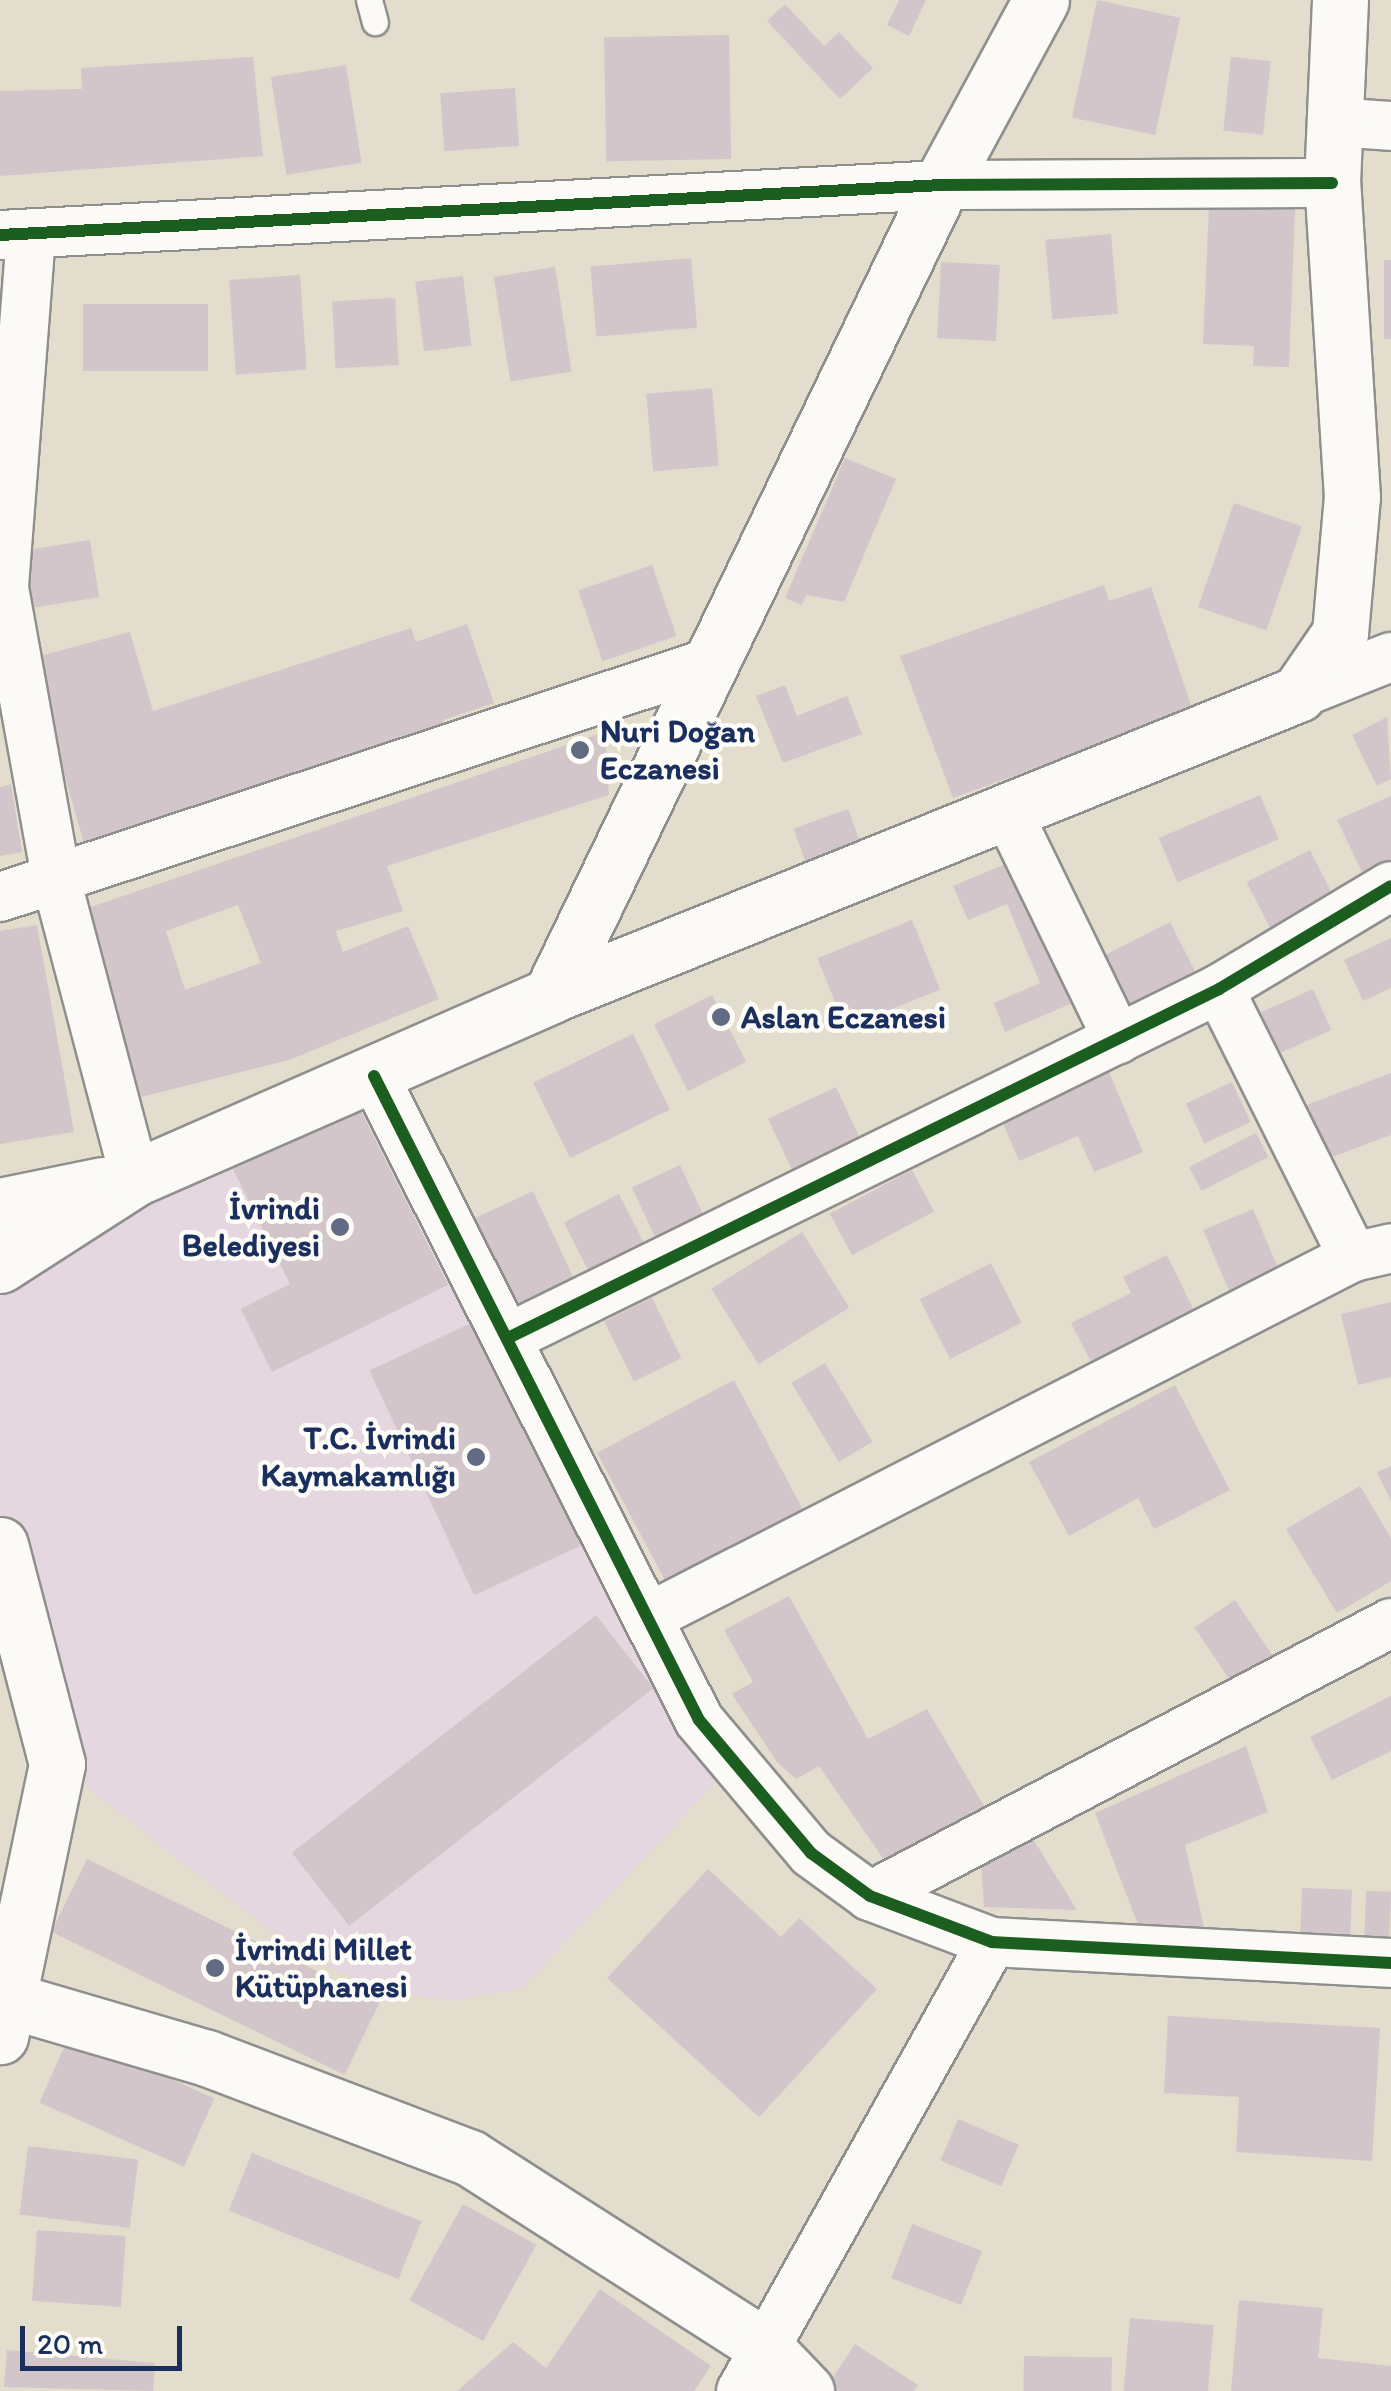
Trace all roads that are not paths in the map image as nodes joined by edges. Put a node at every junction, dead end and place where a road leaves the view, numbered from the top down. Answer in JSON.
{"nodes":[{"id":1,"x":1041,"y":0,"type":"edge"},
{"id":2,"x":1340,"y":0,"type":"edge"},
{"id":3,"x":1334,"y":122,"type":"junction"},
{"id":4,"x":1391,"y":126,"type":"edge"},
{"id":5,"x":1332,"y":183,"type":"junction"},
{"id":6,"x":941,"y":185,"type":"junction"},
{"id":7,"x":15,"y":235,"type":"edge"},
{"id":8,"x":1391,"y":657,"type":"edge"},
{"id":9,"x":709,"y":663,"type":"junction"},
{"id":10,"x":1298,"y":694,"type":"junction"},
{"id":11,"x":1006,"y":812,"type":"junction"},
{"id":12,"x":57,"y":883,"type":"junction"},
{"id":13,"x":1391,"y":886,"type":"edge"},
{"id":14,"x":0,"y":896,"type":"edge"},
{"id":15,"x":1219,"y":989,"type":"junction"},
{"id":16,"x":552,"y":995,"type":"junction"},
{"id":17,"x":1118,"y":1040,"type":"junction"},
{"id":18,"x":374,"y":1076,"type":"junction"},
{"id":19,"x":135,"y":1178,"type":"junction"},
{"id":20,"x":0,"y":1206,"type":"edge"},
{"id":21,"x":1372,"y":1253,"type":"edge"},
{"id":22,"x":0,"y":1264,"type":"edge"},
{"id":23,"x":508,"y":1338,"type":"junction"},
{"id":24,"x":0,"y":1545,"type":"edge"},
{"id":25,"x":651,"y":1616,"type":"junction"},
{"id":26,"x":1391,"y":1623,"type":"edge"},
{"id":27,"x":870,"y":1896,"type":"junction"},
{"id":28,"x":992,"y":1942,"type":"junction"},
{"id":29,"x":1391,"y":1963,"type":"edge"},
{"id":30,"x":1,"y":2007,"type":"edge"},
{"id":31,"x":751,"y":2368,"type":"edge"},
{"id":32,"x":806,"y":2391,"type":"edge"}],
"edges":[{"from":1,"to":6,"type":"main road"},
{"from":2,"to":3,"type":"main road"},
{"from":3,"to":4,"type":"street"},
{"from":3,"to":5,"type":"main road"},
{"from":5,"to":6,"type":"street"},
{"from":5,"to":10,"type":"main road"},
{"from":6,"to":7,"type":"street"},
{"from":6,"to":9,"type":"main road"},
{"from":7,"to":12,"type":"street"},
{"from":8,"to":10,"type":"street"},
{"from":9,"to":12,"type":"street"},
{"from":9,"to":16,"type":"main road"},
{"from":10,"to":11,"type":"main road"},
{"from":11,"to":16,"type":"main road"},
{"from":11,"to":17,"type":"street"},
{"from":12,"to":14,"type":"street"},
{"from":12,"to":19,"type":"street"},
{"from":13,"to":15,"type":"street"},
{"from":15,"to":17,"type":"street"},
{"from":15,"to":21,"type":"street"},
{"from":16,"to":18,"type":"main road"},
{"from":17,"to":23,"type":"street"},
{"from":18,"to":19,"type":"main road"},
{"from":18,"to":23,"type":"street"},
{"from":19,"to":20,"type":"main road"},
{"from":19,"to":22,"type":"main road"},
{"from":21,"to":25,"type":"street"},
{"from":23,"to":25,"type":"street"},
{"from":24,"to":30,"type":"main road"},
{"from":25,"to":27,"type":"street"},
{"from":26,"to":27,"type":"street"},
{"from":27,"to":28,"type":"street"},
{"from":28,"to":29,"type":"street"},
{"from":28,"to":31,"type":"street"},
{"from":30,"to":31,"type":"main road"},
{"from":31,"to":32,"type":"main road"}]}
